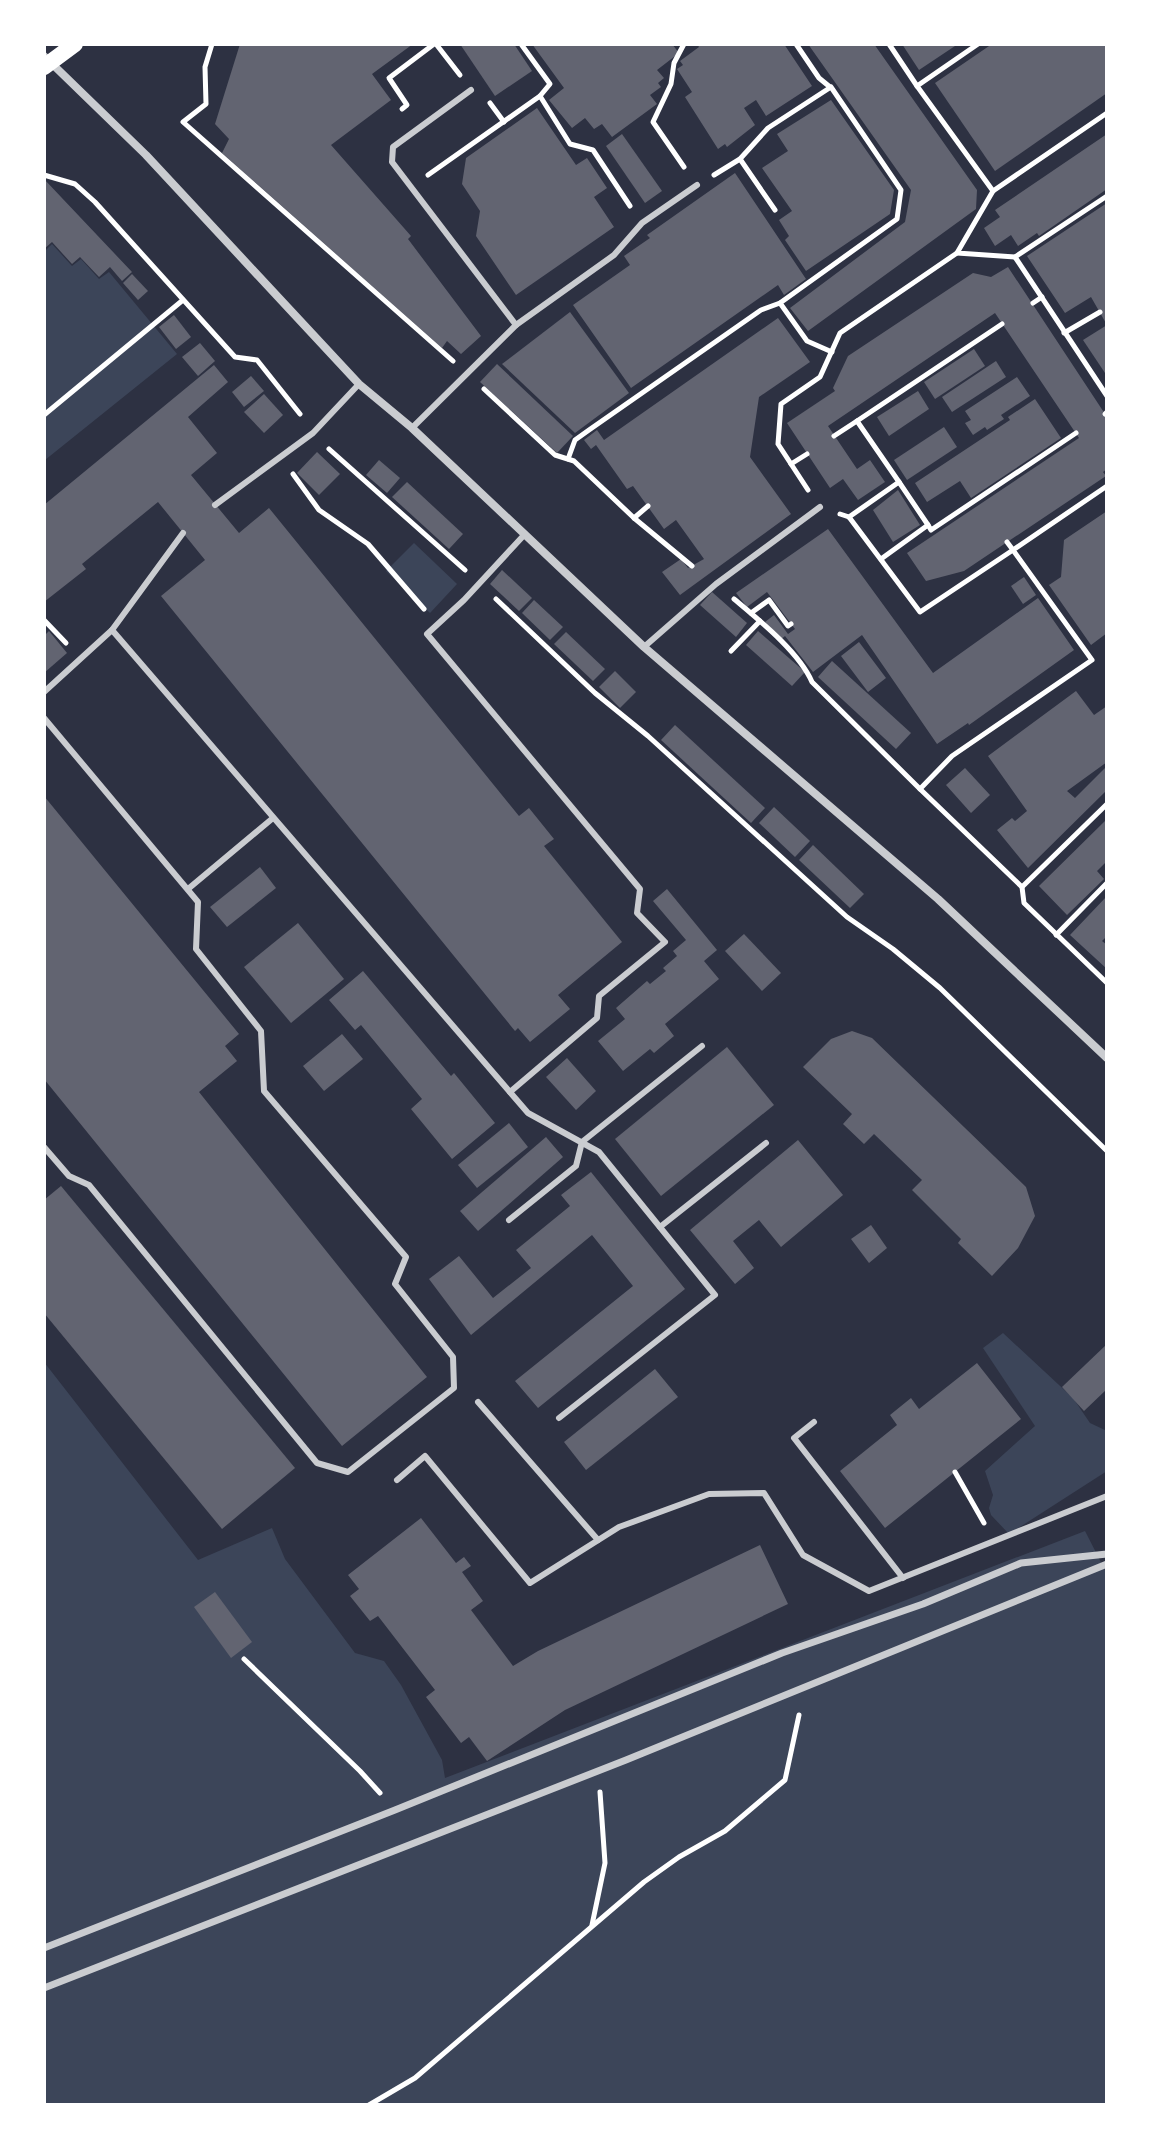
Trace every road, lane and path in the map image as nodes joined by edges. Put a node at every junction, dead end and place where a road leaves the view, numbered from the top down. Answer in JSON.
{"nodes":[{"id":1,"x":75,"y":44,"type":"edge"},
{"id":2,"x":212,"y":44,"type":"edge"},
{"id":3,"x":435,"y":44,"type":"edge"},
{"id":4,"x":521,"y":44,"type":"edge"},
{"id":5,"x":684,"y":44,"type":"edge"},
{"id":6,"x":796,"y":44,"type":"edge"},
{"id":7,"x":889,"y":44,"type":"edge"},
{"id":8,"x":978,"y":44,"type":"edge"},
{"id":9,"x":46,"y":61,"type":"edge"},
{"id":10,"x":917,"y":86,"type":"junction"},
{"id":11,"x":831,"y":87,"type":"junction"},
{"id":12,"x":471,"y":90,"type":"joint"},
{"id":13,"x":540,"y":96,"type":"junction"},
{"id":14,"x":1107,"y":113,"type":"edge"},
{"id":15,"x":395,"y":114,"type":"dead end"},
{"id":16,"x":740,"y":159,"type":"junction"},
{"id":17,"x":44,"y":175,"type":"edge"},
{"id":18,"x":697,"y":185,"type":"junction"},
{"id":19,"x":411,"y":187,"type":"junction"},
{"id":20,"x":993,"y":191,"type":"junction"},
{"id":21,"x":1107,"y":196,"type":"edge"},
{"id":22,"x":775,"y":210,"type":"dead end"},
{"id":23,"x":642,"y":223,"type":"junction"},
{"id":24,"x":957,"y":253,"type":"junction"},
{"id":25,"x":1015,"y":257,"type":"junction"},
{"id":26,"x":1042,"y":297,"type":"junction"},
{"id":27,"x":183,"y":300,"type":"junction"},
{"id":28,"x":780,"y":303,"type":"junction"},
{"id":29,"x":1033,"y":303,"type":"dead end"},
{"id":30,"x":1100,"y":312,"type":"dead end"},
{"id":31,"x":1002,"y":324,"type":"dead end"},
{"id":32,"x":516,"y":325,"type":"junction"},
{"id":33,"x":1064,"y":333,"type":"junction"},
{"id":34,"x":832,"y":352,"type":"junction"},
{"id":35,"x":467,"y":374,"type":"junction"},
{"id":36,"x":359,"y":384,"type":"junction"},
{"id":37,"x":1107,"y":396,"type":"edge"},
{"id":38,"x":44,"y":415,"type":"edge"},
{"id":39,"x":857,"y":421,"type":"junction"},
{"id":40,"x":412,"y":428,"type":"junction"},
{"id":41,"x":313,"y":433,"type":"junction"},
{"id":42,"x":1076,"y":433,"type":"dead end"},
{"id":43,"x":834,"y":436,"type":"dead end"},
{"id":44,"x":807,"y":454,"type":"dead end"},
{"id":45,"x":281,"y":457,"type":"junction"},
{"id":46,"x":568,"y":459,"type":"junction"},
{"id":47,"x":791,"y":464,"type":"junction"},
{"id":48,"x":899,"y":482,"type":"junction"},
{"id":49,"x":1107,"y":486,"type":"edge"},
{"id":50,"x":215,"y":505,"type":"dead end"},
{"id":51,"x":648,"y":506,"type":"dead end"},
{"id":52,"x":820,"y":507,"type":"junction"},
{"id":53,"x":849,"y":517,"type":"junction"},
{"id":54,"x":634,"y":518,"type":"junction"},
{"id":55,"x":928,"y":525,"type":"junction"},
{"id":56,"x":183,"y":533,"type":"dead end"},
{"id":57,"x":525,"y":534,"type":"junction"},
{"id":58,"x":1007,"y":542,"type":"dead end"},
{"id":59,"x":1013,"y":550,"type":"junction"},
{"id":60,"x":881,"y":559,"type":"junction"},
{"id":61,"x":692,"y":566,"type":"dead end"},
{"id":62,"x":480,"y":583,"type":"junction"},
{"id":63,"x":716,"y":584,"type":"junction"},
{"id":64,"x":751,"y":613,"type":"junction"},
{"id":65,"x":44,"y":620,"type":"edge"},
{"id":66,"x":760,"y":621,"type":"junction"},
{"id":67,"x":437,"y":624,"type":"junction"},
{"id":68,"x":791,"y":624,"type":"dead end"},
{"id":69,"x":112,"y":630,"type":"junction"},
{"id":70,"x":644,"y":647,"type":"junction"},
{"id":71,"x":731,"y":651,"type":"dead end"},
{"id":72,"x":80,"y":659,"type":"junction"},
{"id":73,"x":44,"y":692,"type":"edge"},
{"id":74,"x":44,"y":718,"type":"edge"},
{"id":75,"x":920,"y":789,"type":"junction"},
{"id":76,"x":1107,"y":804,"type":"edge"},
{"id":77,"x":273,"y":818,"type":"junction"},
{"id":78,"x":1107,"y":883,"type":"edge"},
{"id":79,"x":1022,"y":887,"type":"junction"},
{"id":80,"x":188,"y":889,"type":"junction"},
{"id":81,"x":1056,"y":935,"type":"junction"},
{"id":82,"x":1107,"y":983,"type":"edge"},
{"id":83,"x":702,"y":1046,"type":"dead end"},
{"id":84,"x":1107,"y":1058,"type":"edge"},
{"id":85,"x":510,"y":1092,"type":"junction"},
{"id":86,"x":582,"y":1142,"type":"junction"},
{"id":87,"x":766,"y":1143,"type":"dead end"},
{"id":88,"x":44,"y":1147,"type":"edge"},
{"id":89,"x":1107,"y":1151,"type":"edge"},
{"id":90,"x":509,"y":1220,"type":"dead end"},
{"id":91,"x":660,"y":1227,"type":"junction"},
{"id":92,"x":478,"y":1402,"type":"dead end"},
{"id":93,"x":559,"y":1418,"type":"dead end"},
{"id":94,"x":814,"y":1422,"type":"dead end"},
{"id":95,"x":397,"y":1480,"type":"dead end"},
{"id":96,"x":1107,"y":1496,"type":"edge"},
{"id":97,"x":598,"y":1540,"type":"junction"},
{"id":98,"x":1107,"y":1554,"type":"edge"},
{"id":99,"x":1107,"y":1564,"type":"edge"},
{"id":100,"x":903,"y":1578,"type":"junction"},
{"id":101,"x":244,"y":1659,"type":"dead end"},
{"id":102,"x":799,"y":1690,"type":"junction"},
{"id":103,"x":599,"y":1771,"type":"junction"},
{"id":104,"x":395,"y":1810,"type":"junction"},
{"id":105,"x":592,"y":1926,"type":"junction"},
{"id":106,"x":44,"y":1948,"type":"edge"},
{"id":107,"x":44,"y":1988,"type":"edge"},
{"id":108,"x":369,"y":2105,"type":"edge"}],
"edges":[{"from":1,"to":9,"type":"main road"},
{"from":2,"to":35,"type":"path"},
{"from":3,"to":12,"type":"path"},
{"from":3,"to":15,"type":"path"},
{"from":4,"to":13,"type":"path"},
{"from":5,"to":18,"type":"path"},
{"from":6,"to":11,"type":"path"},
{"from":7,"to":10,"type":"path"},
{"from":8,"to":10,"type":"path"},
{"from":9,"to":36,"type":"street"},
{"from":10,"to":20,"type":"path"},
{"from":11,"to":16,"type":"path"},
{"from":11,"to":28,"type":"path"},
{"from":12,"to":19,"type":"lane"},
{"from":13,"to":19,"type":"path"},
{"from":13,"to":23,"type":"path"},
{"from":14,"to":20,"type":"path"},
{"from":16,"to":18,"type":"path"},
{"from":16,"to":22,"type":"path"},
{"from":17,"to":27,"type":"path"},
{"from":18,"to":23,"type":"lane"},
{"from":19,"to":32,"type":"lane"},
{"from":20,"to":24,"type":"path"},
{"from":21,"to":25,"type":"path"},
{"from":23,"to":32,"type":"lane"},
{"from":24,"to":25,"type":"path"},
{"from":24,"to":34,"type":"path"},
{"from":25,"to":26,"type":"path"},
{"from":26,"to":29,"type":"path"},
{"from":26,"to":33,"type":"path"},
{"from":27,"to":38,"type":"path"},
{"from":27,"to":41,"type":"path"},
{"from":28,"to":34,"type":"path"},
{"from":28,"to":46,"type":"path"},
{"from":30,"to":33,"type":"path"},
{"from":31,"to":39,"type":"path"},
{"from":32,"to":35,"type":"lane"},
{"from":33,"to":37,"type":"path"},
{"from":34,"to":47,"type":"path"},
{"from":35,"to":40,"type":"lane"},
{"from":35,"to":46,"type":"path"},
{"from":36,"to":40,"type":"street"},
{"from":36,"to":41,"type":"lane"},
{"from":39,"to":43,"type":"path"},
{"from":39,"to":48,"type":"path"},
{"from":40,"to":57,"type":"street"},
{"from":41,"to":45,"type":"lane"},
{"from":41,"to":62,"type":"path"},
{"from":42,"to":55,"type":"path"},
{"from":44,"to":47,"type":"path"},
{"from":45,"to":50,"type":"lane"},
{"from":45,"to":67,"type":"path"},
{"from":46,"to":54,"type":"path"},
{"from":47,"to":52,"type":"path"},
{"from":48,"to":53,"type":"path"},
{"from":48,"to":55,"type":"path"},
{"from":49,"to":59,"type":"path"},
{"from":51,"to":54,"type":"path"},
{"from":52,"to":53,"type":"path"},
{"from":52,"to":63,"type":"lane"},
{"from":53,"to":60,"type":"path"},
{"from":54,"to":61,"type":"path"},
{"from":55,"to":60,"type":"path"},
{"from":56,"to":69,"type":"lane"},
{"from":57,"to":62,"type":"lane"},
{"from":57,"to":70,"type":"street"},
{"from":58,"to":59,"type":"path"},
{"from":59,"to":60,"type":"path"},
{"from":59,"to":75,"type":"path"},
{"from":62,"to":67,"type":"lane"},
{"from":62,"to":89,"type":"path"},
{"from":63,"to":64,"type":"path"},
{"from":63,"to":70,"type":"lane"},
{"from":64,"to":66,"type":"path"},
{"from":64,"to":68,"type":"path"},
{"from":65,"to":72,"type":"path"},
{"from":66,"to":71,"type":"path"},
{"from":66,"to":75,"type":"path"},
{"from":67,"to":85,"type":"lane"},
{"from":69,"to":72,"type":"lane"},
{"from":69,"to":77,"type":"lane"},
{"from":70,"to":84,"type":"street"},
{"from":72,"to":73,"type":"lane"},
{"from":74,"to":80,"type":"lane"},
{"from":75,"to":79,"type":"path"},
{"from":76,"to":79,"type":"path"},
{"from":77,"to":80,"type":"lane"},
{"from":77,"to":85,"type":"lane"},
{"from":78,"to":81,"type":"path"},
{"from":79,"to":81,"type":"path"},
{"from":80,"to":88,"type":"lane"},
{"from":81,"to":82,"type":"path"},
{"from":83,"to":86,"type":"lane"},
{"from":85,"to":86,"type":"lane"},
{"from":86,"to":90,"type":"lane"},
{"from":86,"to":91,"type":"lane"},
{"from":87,"to":91,"type":"lane"},
{"from":91,"to":93,"type":"lane"},
{"from":92,"to":97,"type":"lane"},
{"from":94,"to":100,"type":"lane"},
{"from":95,"to":97,"type":"lane"},
{"from":96,"to":100,"type":"lane"},
{"from":97,"to":100,"type":"lane"},
{"from":98,"to":104,"type":"street"},
{"from":99,"to":102,"type":"street"},
{"from":101,"to":104,"type":"path"},
{"from":102,"to":103,"type":"street"},
{"from":102,"to":105,"type":"path"},
{"from":103,"to":105,"type":"path"},
{"from":103,"to":107,"type":"street"},
{"from":104,"to":106,"type":"street"},
{"from":105,"to":108,"type":"path"}]}
